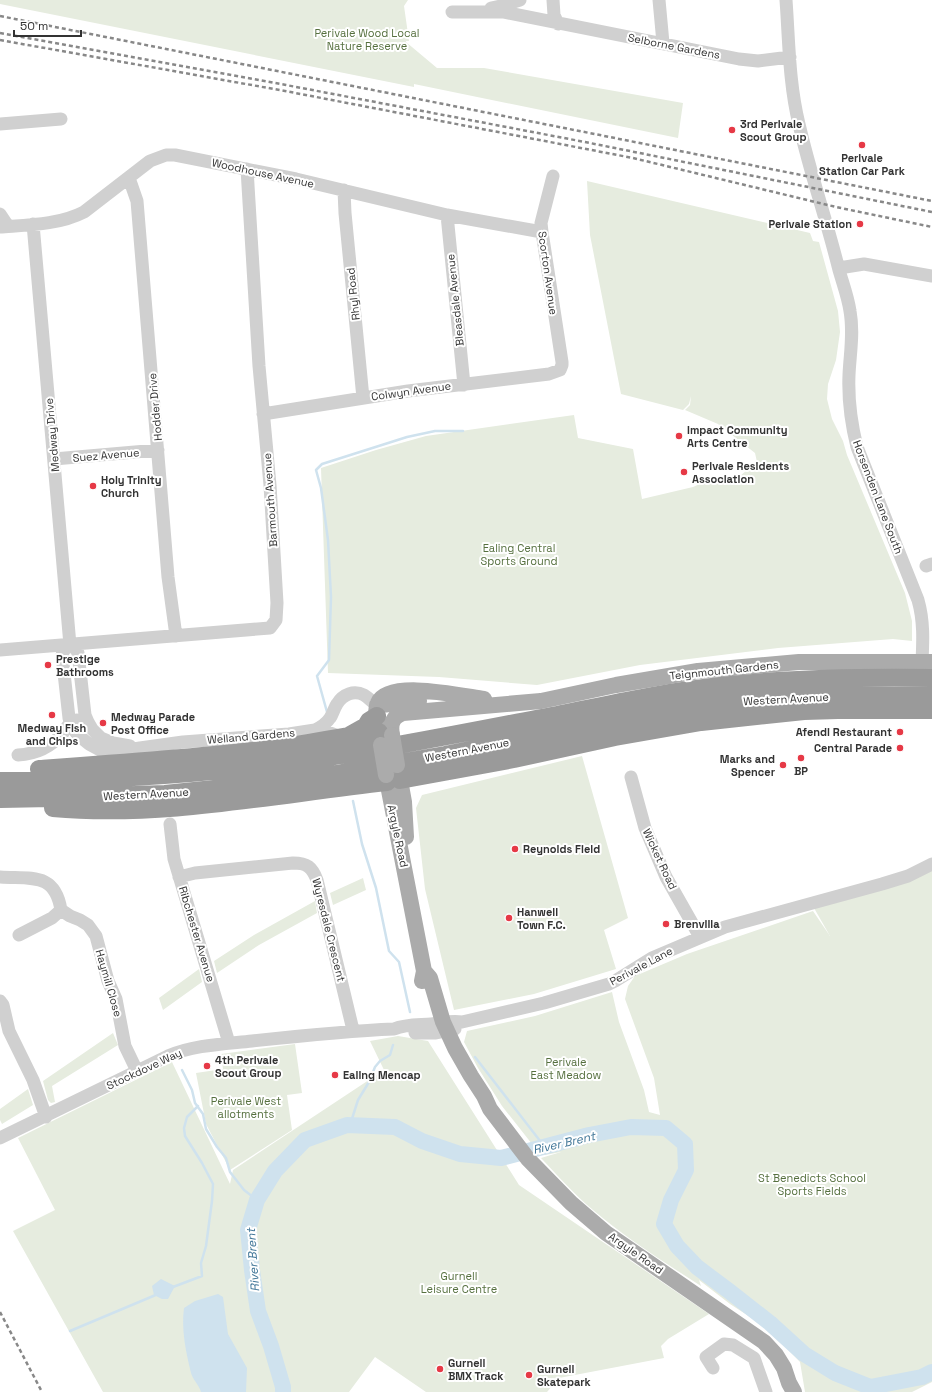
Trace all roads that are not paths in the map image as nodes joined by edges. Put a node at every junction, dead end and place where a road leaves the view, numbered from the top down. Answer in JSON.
{"nodes":[{"id":1,"x":520,"y":0,"type":"edge"},
{"id":2,"x":659,"y":0,"type":"edge"},
{"id":3,"x":786,"y":0,"type":"edge"},
{"id":4,"x":553,"y":2,"type":"edge"},
{"id":5,"x":558,"y":24,"type":"junction"},
{"id":6,"x":663,"y":43,"type":"junction"},
{"id":7,"x":790,"y":57,"type":"junction"},
{"id":8,"x":61,"y":119,"type":"dead end"},
{"id":9,"x":0,"y":124,"type":"edge"},
{"id":10,"x":247,"y":169,"type":"junction"},
{"id":11,"x":553,"y":176,"type":"dead end"},
{"id":12,"x":129,"y":178,"type":"junction"},
{"id":13,"x":344,"y":190,"type":"junction"},
{"id":14,"x":0,"y":214,"type":"edge"},
{"id":15,"x":446,"y":215,"type":"junction"},
{"id":16,"x":33,"y":224,"type":"junction"},
{"id":17,"x":4,"y":227,"type":"edge"},
{"id":18,"x":542,"y":232,"type":"junction"},
{"id":19,"x":839,"y":268,"type":"junction"},
{"id":20,"x":932,"y":276,"type":"edge"},
{"id":21,"x":560,"y":370,"type":"joint"},
{"id":22,"x":464,"y":385,"type":"junction"},
{"id":23,"x":363,"y":398,"type":"junction"},
{"id":24,"x":263,"y":414,"type":"junction"},
{"id":25,"x":158,"y":450,"type":"junction"},
{"id":26,"x":54,"y":459,"type":"junction"},
{"id":27,"x":176,"y":636,"type":"junction"},
{"id":28,"x":70,"y":645,"type":"junction"},
{"id":29,"x":0,"y":650,"type":"edge"},
{"id":30,"x":927,"y":662,"type":"edge"},
{"id":31,"x":932,"y":678,"type":"edge"},
{"id":32,"x":932,"y":696,"type":"edge"},
{"id":33,"x":518,"y":702,"type":"junction"},
{"id":34,"x":481,"y":706,"type":"junction"},
{"id":35,"x":932,"y":710,"type":"edge"},
{"id":36,"x":86,"y":719,"type":"junction"},
{"id":37,"x":70,"y":723,"type":"junction"},
{"id":38,"x":383,"y":726,"type":"junction"},
{"id":39,"x":315,"y":730,"type":"junction"},
{"id":40,"x":348,"y":736,"type":"junction"},
{"id":41,"x":140,"y":748,"type":"junction"},
{"id":42,"x":18,"y":755,"type":"dead end"},
{"id":43,"x":0,"y":772,"type":"edge"},
{"id":44,"x":631,"y":777,"type":"dead end"},
{"id":45,"x":393,"y":778,"type":"junction"},
{"id":46,"x":0,"y":781,"type":"edge"},
{"id":47,"x":0,"y":798,"type":"edge"},
{"id":48,"x":0,"y":802,"type":"edge"},
{"id":49,"x":170,"y":824,"type":"dead end"},
{"id":50,"x":932,"y":864,"type":"edge"},
{"id":51,"x":0,"y":877,"type":"edge"},
{"id":52,"x":179,"y":877,"type":"junction"},
{"id":53,"x":61,"y":910,"type":"junction"},
{"id":54,"x":19,"y":935,"type":"dead end"},
{"id":55,"x":700,"y":937,"type":"junction"},
{"id":56,"x":0,"y":1001,"type":"edge"},
{"id":57,"x":440,"y":1028,"type":"junction"},
{"id":58,"x":353,"y":1030,"type":"junction"},
{"id":59,"x":230,"y":1043,"type":"junction"},
{"id":60,"x":137,"y":1071,"type":"junction"},
{"id":61,"x":46,"y":1117,"type":"junction"},
{"id":62,"x":0,"y":1138,"type":"edge"},
{"id":63,"x":712,"y":1368,"type":"dead end"},
{"id":64,"x":790,"y":1389,"type":"edge"},
{"id":65,"x":766,"y":1392,"type":"edge"}],
"edges":[{"from":1,"to":5,"type":"street","name":"Selborne Gardens"},
{"from":2,"to":6,"type":"street"},
{"from":3,"to":7,"type":"street","name":"Horsenden Lane South"},
{"from":4,"to":5,"type":"street"},
{"from":5,"to":6,"type":"street","name":"Selborne Gardens"},
{"from":6,"to":7,"type":"street","name":"Selborne Gardens"},
{"from":7,"to":19,"type":"street","name":"Horsenden Lane South"},
{"from":8,"to":9,"type":"street"},
{"from":10,"to":12,"type":"street","name":"Woodhouse Avenue"},
{"from":10,"to":13,"type":"street","name":"Woodhouse Avenue"},
{"from":10,"to":24,"type":"street","name":"Barmouth Avenue"},
{"from":11,"to":18,"type":"street","name":"Scorton Avenue"},
{"from":12,"to":16,"type":"street","name":"Woodhouse Avenue"},
{"from":12,"to":25,"type":"street","name":"Hodder Drive"},
{"from":13,"to":15,"type":"street","name":"Woodhouse Avenue"},
{"from":13,"to":23,"type":"street","name":"Rhyl Road"},
{"from":14,"to":17,"type":"street"},
{"from":15,"to":18,"type":"street","name":"Woodhouse Avenue"},
{"from":15,"to":22,"type":"street","name":"Bleasdale Avenue"},
{"from":16,"to":17,"type":"street","name":"Woodhouse Avenue"},
{"from":16,"to":26,"type":"street","name":"Medway Drive"},
{"from":18,"to":21,"type":"street","name":"Scorton Avenue"},
{"from":19,"to":20,"type":"street"},
{"from":19,"to":30,"type":"street","name":"Horsenden Lane South"},
{"from":21,"to":22,"type":"street","name":"Colwyn Avenue"},
{"from":22,"to":23,"type":"street","name":"Colwyn Avenue"},
{"from":23,"to":24,"type":"street","name":"Colwyn Avenue"},
{"from":24,"to":27,"type":"street","name":"Barmouth Avenue"},
{"from":25,"to":26,"type":"street","name":"Suez Avenue"},
{"from":25,"to":27,"type":"street","name":"Hodder Drive"},
{"from":26,"to":28,"type":"street","name":"Medway Drive"},
{"from":27,"to":28,"type":"street","name":"Barmouth Avenue"},
{"from":28,"to":29,"type":"street","name":"Barmouth Avenue"},
{"from":28,"to":36,"type":"street"},
{"from":28,"to":37,"type":"street"},
{"from":30,"to":33,"type":"main road","name":"Teignmouth Gardens"},
{"from":31,"to":46,"type":"highway","name":"Western Avenue"},
{"from":32,"to":47,"type":"highway","name":"Western Avenue"},
{"from":33,"to":34,"type":"main road"},
{"from":33,"to":38,"type":"main road"},
{"from":34,"to":38,"type":"main road"},
{"from":34,"to":38,"type":"main road"},
{"from":35,"to":45,"type":"highway"},
{"from":36,"to":37,"type":"street"},
{"from":36,"to":41,"type":"street"},
{"from":37,"to":41,"type":"street","name":"Welland Gardens"},
{"from":37,"to":42,"type":"street"},
{"from":38,"to":39,"type":"street","name":"Welland Gardens"},
{"from":38,"to":40,"type":"highway"},
{"from":38,"to":45,"type":"main road","name":"Argyle Road","bridge":true},
{"from":39,"to":40,"type":"street","name":"Welland Gardens"},
{"from":39,"to":41,"type":"street","name":"Welland Gardens"},
{"from":40,"to":43,"type":"highway"},
{"from":44,"to":55,"type":"street","name":"Wicket Road"},
{"from":45,"to":48,"type":"highway"},
{"from":45,"to":57,"type":"main road","name":"Argyle Road"},
{"from":49,"to":52,"type":"street","name":"Ribchester Avenue"},
{"from":50,"to":55,"type":"street","name":"Perivale Lane"},
{"from":51,"to":53,"type":"street"},
{"from":52,"to":58,"type":"street","name":"Wyresdale Crescent"},
{"from":52,"to":59,"type":"street","name":"Ribchester Avenue"},
{"from":53,"to":54,"type":"street"},
{"from":53,"to":60,"type":"street","name":"Haymill Close"},
{"from":55,"to":57,"type":"street","name":"Perivale Lane"},
{"from":56,"to":61,"type":"street"},
{"from":57,"to":58,"type":"street","name":"Stockdove Way"},
{"from":57,"to":64,"type":"main road","name":"Argyle Road"},
{"from":58,"to":59,"type":"street","name":"Stockdove Way"},
{"from":59,"to":60,"type":"street","name":"Stockdove Way"},
{"from":60,"to":61,"type":"street","name":"Stockdove Way"},
{"from":61,"to":62,"type":"street","name":"Stockdove Way"},
{"from":63,"to":65,"type":"street"}]}
